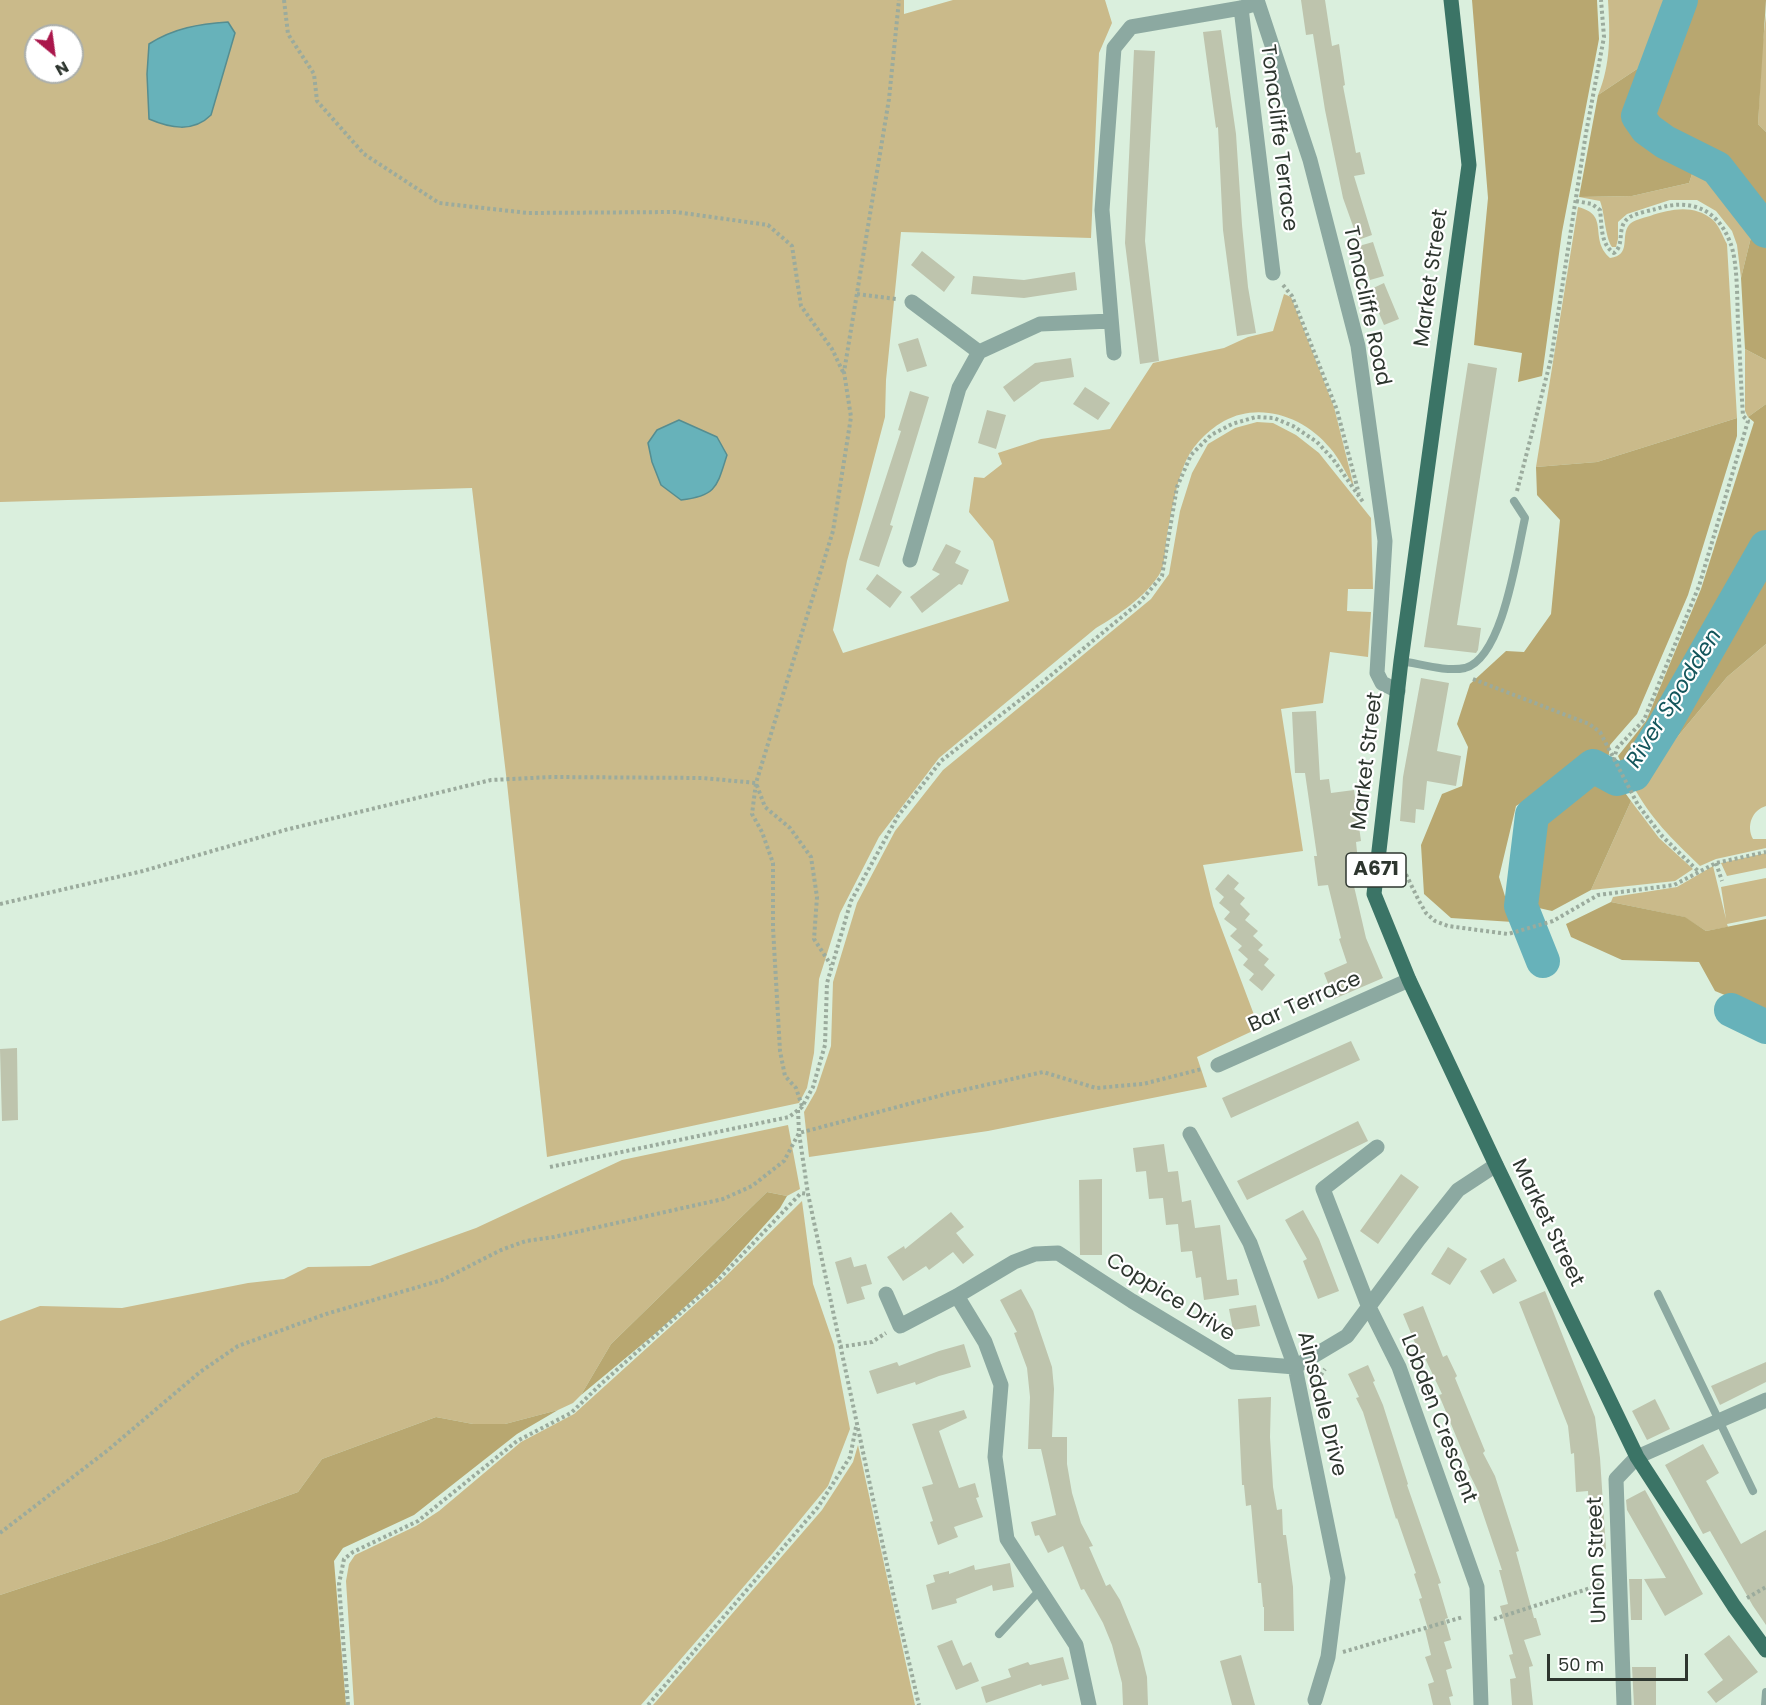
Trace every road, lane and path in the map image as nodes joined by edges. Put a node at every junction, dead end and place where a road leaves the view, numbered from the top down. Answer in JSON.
{"nodes":[{"id":1,"x":284,"y":0,"type":"edge"},
{"id":2,"x":899,"y":0,"type":"edge"},
{"id":3,"x":1451,"y":0,"type":"edge"},
{"id":4,"x":1601,"y":0,"type":"edge"},
{"id":5,"x":1258,"y":1,"type":"edge"},
{"id":6,"x":1240,"y":8,"type":"junction"},
{"id":7,"x":1576,"y":201,"type":"junction"},
{"id":8,"x":1274,"y":273,"type":"joint"},
{"id":9,"x":856,"y":294,"type":"junction"},
{"id":10,"x":912,"y":302,"type":"joint"},
{"id":11,"x":1112,"y":321,"type":"junction"},
{"id":12,"x":979,"y":352,"type":"junction"},
{"id":13,"x":1114,"y":353,"type":"dead end"},
{"id":14,"x":844,"y":372,"type":"junction"},
{"id":15,"x":1359,"y":497,"type":"junction"},
{"id":16,"x":1514,"y":501,"type":"joint"},
{"id":17,"x":1381,"y":512,"type":"junction"},
{"id":18,"x":910,"y":560,"type":"dead end"},
{"id":19,"x":1401,"y":660,"type":"junction"},
{"id":20,"x":1456,"y":669,"type":"junction"},
{"id":21,"x":1398,"y":692,"type":"junction"},
{"id":22,"x":1614,"y":759,"type":"junction"},
{"id":23,"x":756,"y":783,"type":"junction"},
{"id":24,"x":1379,"y":848,"type":"junction"},
{"id":25,"x":1766,"y":852,"type":"edge"},
{"id":26,"x":1716,"y":863,"type":"junction"},
{"id":27,"x":1699,"y":872,"type":"junction"},
{"id":28,"x":1722,"y":881,"type":"dead end"},
{"id":29,"x":0,"y":904,"type":"edge"},
{"id":30,"x":832,"y":966,"type":"junction"},
{"id":31,"x":1409,"y":980,"type":"junction"},
{"id":32,"x":1218,"y":1065,"type":"joint"},
{"id":33,"x":800,"y":1108,"type":"junction"},
{"id":34,"x":799,"y":1133,"type":"junction"},
{"id":35,"x":1190,"y":1134,"type":"dead end"},
{"id":36,"x":1377,"y":1147,"type":"dead end"},
{"id":37,"x":1496,"y":1165,"type":"junction"},
{"id":38,"x":550,"y":1167,"type":"dead end"},
{"id":39,"x":808,"y":1194,"type":"junction"},
{"id":40,"x":886,"y":1294,"type":"dead end"},
{"id":41,"x":1658,"y":1294,"type":"dead end"},
{"id":42,"x":957,"y":1296,"type":"junction"},
{"id":43,"x":1368,"y":1305,"type":"junction"},
{"id":44,"x":900,"y":1326,"type":"junction"},
{"id":45,"x":840,"y":1347,"type":"junction"},
{"id":46,"x":1295,"y":1367,"type":"junction"},
{"id":47,"x":1766,"y":1400,"type":"edge"},
{"id":48,"x":1720,"y":1421,"type":"junction"},
{"id":49,"x":856,"y":1424,"type":"junction"},
{"id":50,"x":1637,"y":1457,"type":"junction"},
{"id":51,"x":1754,"y":1491,"type":"dead end"},
{"id":52,"x":0,"y":1533,"type":"edge"},
{"id":53,"x":1620,"y":1579,"type":"junction"},
{"id":54,"x":1040,"y":1590,"type":"junction"},
{"id":55,"x":1478,"y":1618,"type":"junction"},
{"id":56,"x":999,"y":1634,"type":"dead end"},
{"id":57,"x":1766,"y":1650,"type":"edge"},
{"id":58,"x":1328,"y":1657,"type":"junction"},
{"id":59,"x":1766,"y":1692,"type":"edge"},
{"id":60,"x":1315,"y":1700,"type":"dead end"},
{"id":61,"x":348,"y":1705,"type":"edge"},
{"id":62,"x":648,"y":1705,"type":"edge"},
{"id":63,"x":919,"y":1705,"type":"edge"},
{"id":64,"x":1089,"y":1705,"type":"edge"},
{"id":65,"x":1481,"y":1705,"type":"edge"},
{"id":66,"x":1624,"y":1705,"type":"edge"},
{"id":67,"x":1765,"y":1705,"type":"edge"}],
"edges":[{"from":1,"to":14,"type":"path"},
{"from":2,"to":9,"type":"path"},
{"from":3,"to":19,"type":"main road","name":"Market Street","number":"A671"},
{"from":4,"to":7,"type":"path"},
{"from":5,"to":6,"type":"street"},
{"from":5,"to":17,"type":"street","name":"Tonacliffe Road"},
{"from":6,"to":8,"type":"street","name":"Tonacliffe Terrace"},
{"from":6,"to":11,"type":"street"},
{"from":7,"to":16,"type":"path"},
{"from":7,"to":22,"type":"path"},
{"from":8,"to":15,"type":"path"},
{"from":9,"to":10,"type":"path"},
{"from":9,"to":14,"type":"path"},
{"from":10,"to":12,"type":"street"},
{"from":11,"to":12,"type":"street"},
{"from":11,"to":13,"type":"street"},
{"from":12,"to":18,"type":"street"},
{"from":14,"to":23,"type":"path"},
{"from":15,"to":17,"type":"path"},
{"from":15,"to":30,"type":"path"},
{"from":16,"to":20,"type":"lane"},
{"from":17,"to":21,"type":"street","name":"Tonacliffe Road"},
{"from":19,"to":20,"type":"lane"},
{"from":19,"to":21,"type":"main road","name":"Market Street","number":"A671"},
{"from":20,"to":22,"type":"path"},
{"from":21,"to":24,"type":"main road","name":"Market Street","number":"A671"},
{"from":22,"to":27,"type":"path"},
{"from":23,"to":29,"type":"path"},
{"from":23,"to":30,"type":"path"},
{"from":23,"to":33,"type":"path"},
{"from":24,"to":27,"type":"path"},
{"from":24,"to":31,"type":"main road","name":"Market Street","number":"A671"},
{"from":25,"to":26,"type":"path"},
{"from":26,"to":27,"type":"path"},
{"from":26,"to":28,"type":"path"},
{"from":30,"to":33,"type":"path"},
{"from":31,"to":32,"type":"street","name":"Bar Terrace"},
{"from":31,"to":37,"type":"main road","name":"Market Street","number":"A671"},
{"from":32,"to":34,"type":"path"},
{"from":33,"to":34,"type":"path"},
{"from":33,"to":38,"type":"path"},
{"from":34,"to":39,"type":"path"},
{"from":34,"to":52,"type":"path"},
{"from":35,"to":46,"type":"street","name":"Ainsdale Drive"},
{"from":36,"to":43,"type":"street","name":"Lobden Crescent"},
{"from":37,"to":43,"type":"street"},
{"from":37,"to":50,"type":"main road","name":"Market Street","number":"A671"},
{"from":39,"to":45,"type":"path"},
{"from":39,"to":61,"type":"path"},
{"from":40,"to":44,"type":"street"},
{"from":41,"to":48,"type":"lane"},
{"from":42,"to":44,"type":"street","name":"Coppice Drive"},
{"from":42,"to":46,"type":"street","name":"Coppice Drive"},
{"from":42,"to":54,"type":"street"},
{"from":43,"to":46,"type":"street"},
{"from":43,"to":55,"type":"street","name":"Lobden Crescent"},
{"from":44,"to":45,"type":"path"},
{"from":45,"to":49,"type":"path"},
{"from":46,"to":58,"type":"street","name":"Ainsdale Drive"},
{"from":47,"to":48,"type":"street"},
{"from":48,"to":50,"type":"street"},
{"from":48,"to":51,"type":"lane"},
{"from":49,"to":62,"type":"path"},
{"from":49,"to":63,"type":"path"},
{"from":50,"to":53,"type":"street","name":"Union Street"},
{"from":50,"to":57,"type":"main road","name":"Market Street","number":"A671"},
{"from":53,"to":55,"type":"path"},
{"from":53,"to":66,"type":"street","name":"Union Street"},
{"from":54,"to":56,"type":"lane"},
{"from":54,"to":64,"type":"street"},
{"from":55,"to":58,"type":"path"},
{"from":55,"to":65,"type":"street","name":"Lobden Crescent"},
{"from":58,"to":60,"type":"street","name":"Ainsdale Drive"},
{"from":59,"to":67,"type":"lane"}]}
